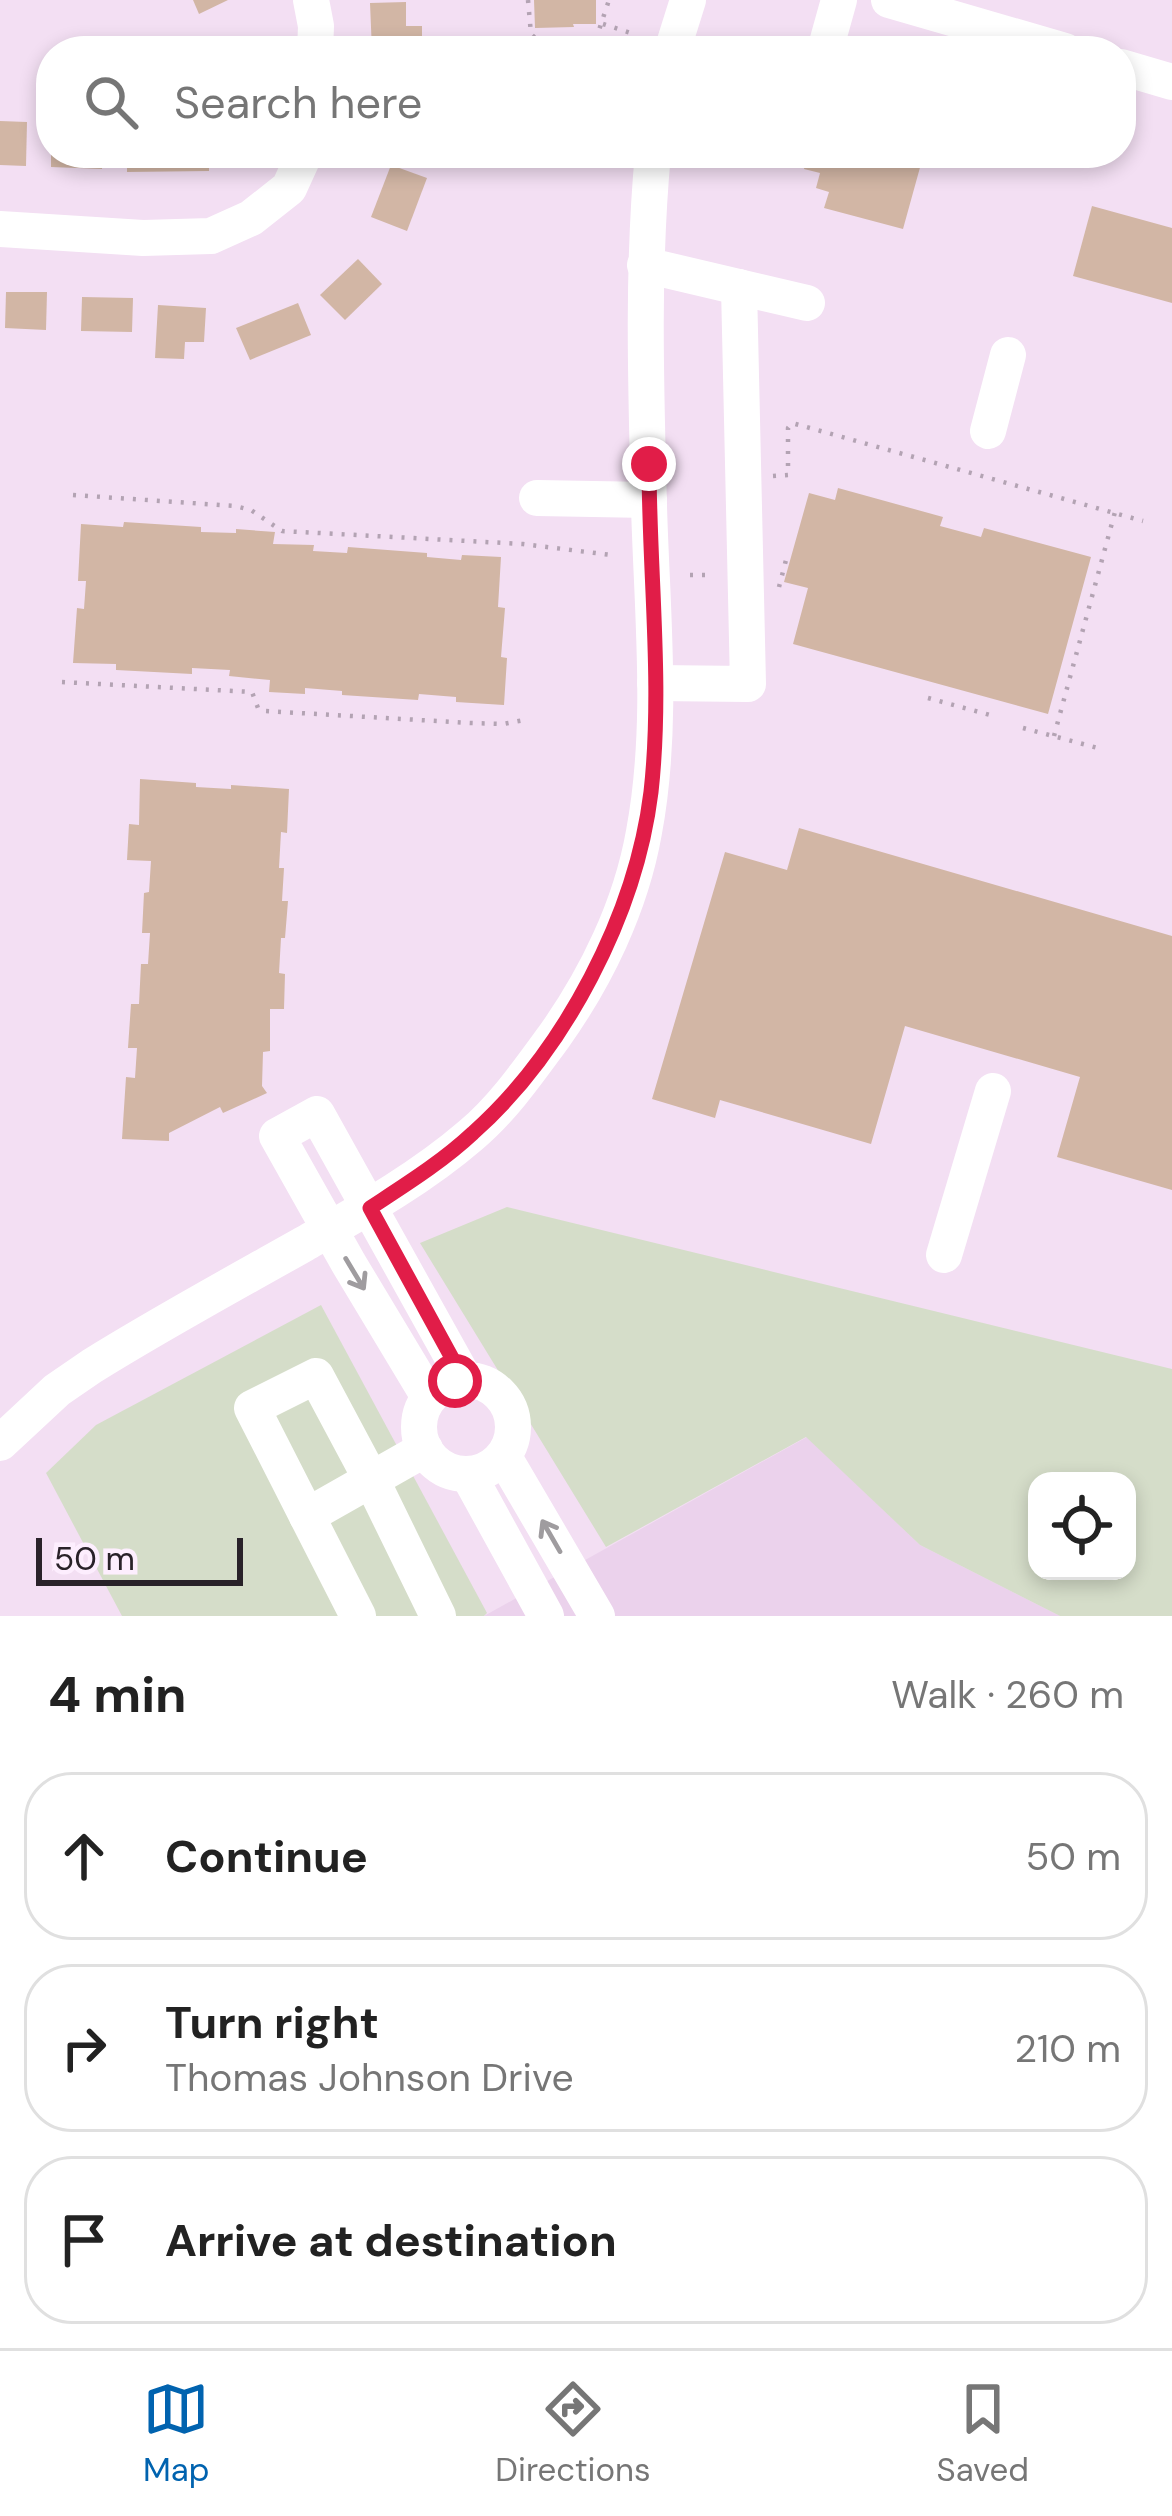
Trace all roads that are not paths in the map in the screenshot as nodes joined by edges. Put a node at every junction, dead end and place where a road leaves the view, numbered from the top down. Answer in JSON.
{"nodes":[{"id":1,"x":311,"y":0,"type":"edge"},
{"id":2,"x":688,"y":0,"type":"edge"},
{"id":3,"x":839,"y":0,"type":"edge"},
{"id":4,"x":889,"y":0,"type":"edge"},
{"id":5,"x":316,"y":36,"type":"edge"},
{"id":6,"x":677,"y":36,"type":"edge"},
{"id":7,"x":829,"y":36,"type":"edge"},
{"id":8,"x":1013,"y":36,"type":"edge"},
{"id":9,"x":1136,"y":71,"type":"edge"},
{"id":10,"x":1172,"y":82,"type":"edge"},
{"id":11,"x":298,"y":168,"type":"edge"},
{"id":12,"x":652,"y":168,"type":"edge"},
{"id":13,"x":0,"y":229,"type":"edge"},
{"id":14,"x":645,"y":265,"type":"junction"},
{"id":15,"x":739,"y":286,"type":"junction"},
{"id":16,"x":807,"y":304,"type":"dead end"},
{"id":17,"x":1008,"y":355,"type":"dead end"},
{"id":18,"x":988,"y":431,"type":"dead end"},
{"id":19,"x":537,"y":498,"type":"dead end"},
{"id":20,"x":649,"y":500,"type":"junction"},
{"id":21,"x":655,"y":683,"type":"junction"},
{"id":22,"x":993,"y":1091,"type":"dead end"},
{"id":23,"x":370,"y":1208,"type":"junction"},
{"id":24,"x":330,"y":1230,"type":"junction"},
{"id":25,"x":944,"y":1255,"type":"dead end"},
{"id":26,"x":464,"y":1380,"type":"junction"},
{"id":27,"x":429,"y":1397,"type":"junction"},
{"id":28,"x":0,"y":1443,"type":"edge"},
{"id":29,"x":425,"y":1449,"type":"junction"},
{"id":30,"x":504,"y":1456,"type":"junction"},
{"id":31,"x":468,"y":1474,"type":"junction"},
{"id":32,"x":371,"y":1479,"type":"junction"},
{"id":33,"x":307,"y":1516,"type":"junction"},
{"id":34,"x":358,"y":1616,"type":"edge"},
{"id":35,"x":438,"y":1616,"type":"edge"},
{"id":36,"x":546,"y":1616,"type":"edge"},
{"id":37,"x":597,"y":1616,"type":"edge"}],
"edges":[{"from":1,"to":5,"type":"street"},
{"from":2,"to":6,"type":"street"},
{"from":3,"to":7,"type":"street"},
{"from":4,"to":8,"type":"street"},
{"from":9,"to":10,"type":"street"},
{"from":11,"to":13,"type":"street"},
{"from":12,"to":14,"type":"street"},
{"from":14,"to":15,"type":"street"},
{"from":14,"to":20,"type":"street"},
{"from":15,"to":16,"type":"street"},
{"from":15,"to":21,"type":"street"},
{"from":17,"to":18,"type":"street"},
{"from":19,"to":20,"type":"street"},
{"from":20,"to":21,"type":"street"},
{"from":21,"to":23,"type":"street"},
{"from":22,"to":25,"type":"street"},
{"from":23,"to":24,"type":"street"},
{"from":23,"to":24,"type":"street"},
{"from":23,"to":26,"type":"street"},
{"from":24,"to":27,"type":"street","one_way":true},
{"from":24,"to":28,"type":"street"},
{"from":26,"to":27,"type":"street"},
{"from":26,"to":30,"type":"street"},
{"from":27,"to":29,"type":"street"},
{"from":29,"to":31,"type":"street"},
{"from":29,"to":32,"type":"street"},
{"from":30,"to":31,"type":"street"},
{"from":37,"to":30,"type":"street","one_way":true},
{"from":31,"to":36,"type":"street"},
{"from":32,"to":33,"type":"street"},
{"from":32,"to":33,"type":"street"},
{"from":32,"to":35,"type":"street"},
{"from":33,"to":34,"type":"street"}]}
